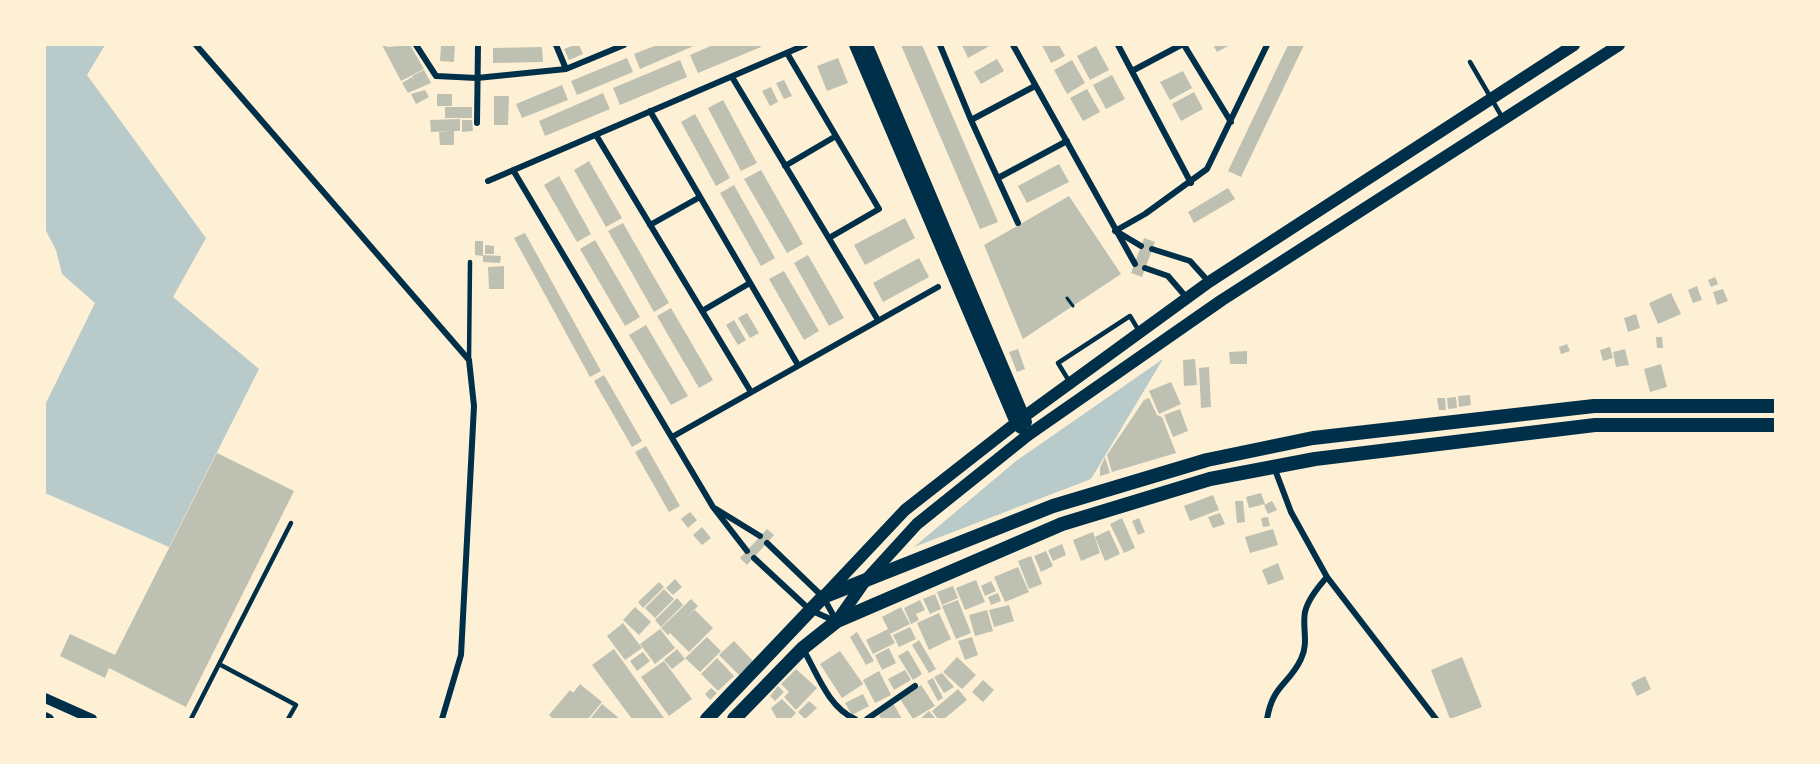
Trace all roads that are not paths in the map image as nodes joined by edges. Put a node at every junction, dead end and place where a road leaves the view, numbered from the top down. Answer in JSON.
{"nodes":[{"id":1,"x":196,"y":45,"type":"edge"},
{"id":2,"x":416,"y":45,"type":"edge"},
{"id":3,"x":478,"y":45,"type":"edge"},
{"id":4,"x":556,"y":45,"type":"edge"},
{"id":5,"x":624,"y":45,"type":"edge"},
{"id":6,"x":806,"y":45,"type":"edge"},
{"id":7,"x":855,"y":45,"type":"edge"},
{"id":8,"x":867,"y":45,"type":"edge"},
{"id":9,"x":940,"y":45,"type":"edge"},
{"id":10,"x":1013,"y":45,"type":"edge"},
{"id":11,"x":1118,"y":45,"type":"edge"},
{"id":12,"x":1182,"y":45,"type":"edge"},
{"id":13,"x":1267,"y":45,"type":"edge"},
{"id":14,"x":1574,"y":45,"type":"edge"},
{"id":15,"x":1619,"y":45,"type":"edge"},
{"id":16,"x":788,"y":53,"type":"junction"},
{"id":17,"x":1470,"y":62,"type":"dead end"},
{"id":18,"x":566,"y":69,"type":"junction"},
{"id":19,"x":1132,"y":71,"type":"junction"},
{"id":20,"x":732,"y":76,"type":"junction"},
{"id":21,"x":477,"y":78,"type":"junction"},
{"id":22,"x":1035,"y":86,"type":"junction"},
{"id":23,"x":1491,"y":98,"type":"junction"},
{"id":24,"x":651,"y":111,"type":"junction"},
{"id":25,"x":1502,"y":117,"type":"junction"},
{"id":26,"x":971,"y":120,"type":"junction"},
{"id":27,"x":1232,"y":122,"type":"junction"},
{"id":28,"x":477,"y":123,"type":"dead end"},
{"id":29,"x":596,"y":135,"type":"junction"},
{"id":30,"x":836,"y":136,"type":"junction"},
{"id":31,"x":1067,"y":141,"type":"junction"},
{"id":32,"x":785,"y":166,"type":"junction"},
{"id":33,"x":513,"y":170,"type":"junction"},
{"id":34,"x":998,"y":178,"type":"junction"},
{"id":35,"x":488,"y":181,"type":"dead end"},
{"id":36,"x":1191,"y":183,"type":"junction"},
{"id":37,"x":700,"y":197,"type":"junction"},
{"id":38,"x":1018,"y":223,"type":"dead end"},
{"id":39,"x":650,"y":225,"type":"junction"},
{"id":40,"x":1115,"y":231,"type":"junction"},
{"id":41,"x":829,"y":238,"type":"junction"},
{"id":42,"x":1142,"y":246,"type":"dead end"},
{"id":43,"x":1152,"y":249,"type":"dead end"},
{"id":44,"x":470,"y":262,"type":"dead end"},
{"id":45,"x":1135,"y":264,"type":"dead end"},
{"id":46,"x":1145,"y":268,"type":"dead end"},
{"id":47,"x":1209,"y":282,"type":"junction"},
{"id":48,"x":750,"y":283,"type":"junction"},
{"id":49,"x":938,"y":287,"type":"dead end"},
{"id":50,"x":1187,"y":298,"type":"junction"},
{"id":51,"x":1175,"y":306,"type":"junction"},
{"id":52,"x":702,"y":311,"type":"junction"},
{"id":53,"x":878,"y":320,"type":"junction"},
{"id":54,"x":1188,"y":324,"type":"junction"},
{"id":55,"x":1140,"y":332,"type":"junction"},
{"id":56,"x":469,"y":360,"type":"junction"},
{"id":57,"x":798,"y":365,"type":"junction"},
{"id":58,"x":1071,"y":383,"type":"junction"},
{"id":59,"x":751,"y":392,"type":"junction"},
{"id":60,"x":1775,"y":406,"type":"edge"},
{"id":61,"x":1021,"y":419,"type":"junction"},
{"id":62,"x":1775,"y":425,"type":"edge"},
{"id":63,"x":1028,"y":435,"type":"junction"},
{"id":64,"x":672,"y":437,"type":"junction"},
{"id":65,"x":1273,"y":466,"type":"junction"},
{"id":66,"x":713,"y":507,"type":"junction"},
{"id":67,"x":291,"y":523,"type":"dead end"},
{"id":68,"x":760,"y":536,"type":"dead end"},
{"id":69,"x":767,"y":543,"type":"dead end"},
{"id":70,"x":747,"y":551,"type":"dead end"},
{"id":71,"x":754,"y":558,"type":"dead end"},
{"id":72,"x":1327,"y":577,"type":"junction"},
{"id":73,"x":865,"y":581,"type":"junction"},
{"id":74,"x":823,"y":597,"type":"junction"},
{"id":75,"x":810,"y":610,"type":"junction"},
{"id":76,"x":837,"y":621,"type":"junction"},
{"id":77,"x":803,"y":648,"type":"junction"},
{"id":78,"x":219,"y":664,"type":"junction"},
{"id":79,"x":915,"y":686,"type":"dead end"},
{"id":80,"x":45,"y":698,"type":"edge"},
{"id":81,"x":92,"y":719,"type":"edge"},
{"id":82,"x":191,"y":719,"type":"edge"},
{"id":83,"x":288,"y":719,"type":"edge"},
{"id":84,"x":442,"y":719,"type":"edge"},
{"id":85,"x":707,"y":719,"type":"edge"},
{"id":86,"x":734,"y":719,"type":"edge"},
{"id":87,"x":855,"y":719,"type":"edge"},
{"id":88,"x":867,"y":719,"type":"edge"},
{"id":89,"x":1268,"y":719,"type":"edge"},
{"id":90,"x":1436,"y":719,"type":"edge"}],
"edges":[{"from":1,"to":56,"type":"street"},
{"from":2,"to":21,"type":"street"},
{"from":3,"to":21,"type":"street"},
{"from":4,"to":18,"type":"street"},
{"from":5,"to":18,"type":"street"},
{"from":6,"to":16,"type":"street"},
{"from":7,"to":61,"type":"main road"},
{"from":8,"to":61,"type":"main road"},
{"from":9,"to":26,"type":"street"},
{"from":10,"to":22,"type":"street"},
{"from":11,"to":19,"type":"street"},
{"from":12,"to":19,"type":"street"},
{"from":12,"to":27,"type":"street"},
{"from":13,"to":27,"type":"street"},
{"from":14,"to":23,"type":"main road"},
{"from":15,"to":25,"type":"main road"},
{"from":16,"to":20,"type":"street"},
{"from":16,"to":30,"type":"street"},
{"from":17,"to":23,"type":"lane"},
{"from":18,"to":21,"type":"street"},
{"from":19,"to":36,"type":"street"},
{"from":20,"to":24,"type":"street"},
{"from":20,"to":32,"type":"street"},
{"from":21,"to":28,"type":"street"},
{"from":22,"to":26,"type":"street"},
{"from":22,"to":31,"type":"street"},
{"from":23,"to":25,"type":"lane"},
{"from":23,"to":47,"type":"main road"},
{"from":24,"to":29,"type":"street"},
{"from":24,"to":37,"type":"street"},
{"from":25,"to":54,"type":"main road"},
{"from":26,"to":34,"type":"street"},
{"from":27,"to":36,"type":"street"},
{"from":29,"to":33,"type":"street"},
{"from":29,"to":39,"type":"street"},
{"from":30,"to":32,"type":"street"},
{"from":30,"to":41,"type":"street"},
{"from":31,"to":34,"type":"street"},
{"from":31,"to":40,"type":"street"},
{"from":32,"to":41,"type":"street"},
{"from":33,"to":35,"type":"street"},
{"from":33,"to":64,"type":"street"},
{"from":34,"to":38,"type":"street"},
{"from":36,"to":40,"type":"street"},
{"from":37,"to":39,"type":"street"},
{"from":37,"to":48,"type":"street"},
{"from":39,"to":52,"type":"street"},
{"from":40,"to":42,"type":"street"},
{"from":40,"to":45,"type":"street"},
{"from":41,"to":53,"type":"street"},
{"from":43,"to":47,"type":"street"},
{"from":44,"to":56,"type":"lane"},
{"from":46,"to":50,"type":"street"},
{"from":47,"to":50,"type":"main road"},
{"from":48,"to":52,"type":"street"},
{"from":48,"to":57,"type":"street"},
{"from":49,"to":53,"type":"street"},
{"from":50,"to":51,"type":"main road"},
{"from":51,"to":54,"type":"main road"},
{"from":51,"to":55,"type":"main road"},
{"from":52,"to":59,"type":"street"},
{"from":53,"to":57,"type":"street"},
{"from":54,"to":63,"type":"main road"},
{"from":55,"to":58,"type":"main road"},
{"from":55,"to":58,"type":"lane"},
{"from":56,"to":84,"type":"street"},
{"from":57,"to":59,"type":"street"},
{"from":58,"to":61,"type":"main road"},
{"from":59,"to":64,"type":"street"},
{"from":60,"to":73,"type":"main road"},
{"from":61,"to":63,"type":"main road"},
{"from":61,"to":74,"type":"main road"},
{"from":62,"to":65,"type":"main road"},
{"from":63,"to":73,"type":"main road"},
{"from":64,"to":66,"type":"street"},
{"from":65,"to":72,"type":"street"},
{"from":65,"to":76,"type":"main road"},
{"from":66,"to":68,"type":"street"},
{"from":66,"to":70,"type":"street"},
{"from":67,"to":78,"type":"lane"},
{"from":69,"to":74,"type":"street"},
{"from":71,"to":75,"type":"street"},
{"from":72,"to":89,"type":"street"},
{"from":72,"to":90,"type":"street"},
{"from":73,"to":74,"type":"main road"},
{"from":73,"to":76,"type":"main road"},
{"from":74,"to":75,"type":"main road"},
{"from":74,"to":76,"type":"street"},
{"from":75,"to":76,"type":"street"},
{"from":75,"to":85,"type":"main road"},
{"from":76,"to":77,"type":"main road"},
{"from":77,"to":86,"type":"main road"},
{"from":77,"to":87,"type":"street"},
{"from":78,"to":82,"type":"lane"},
{"from":78,"to":83,"type":"lane"},
{"from":79,"to":88,"type":"street"},
{"from":80,"to":81,"type":"street"}]}
